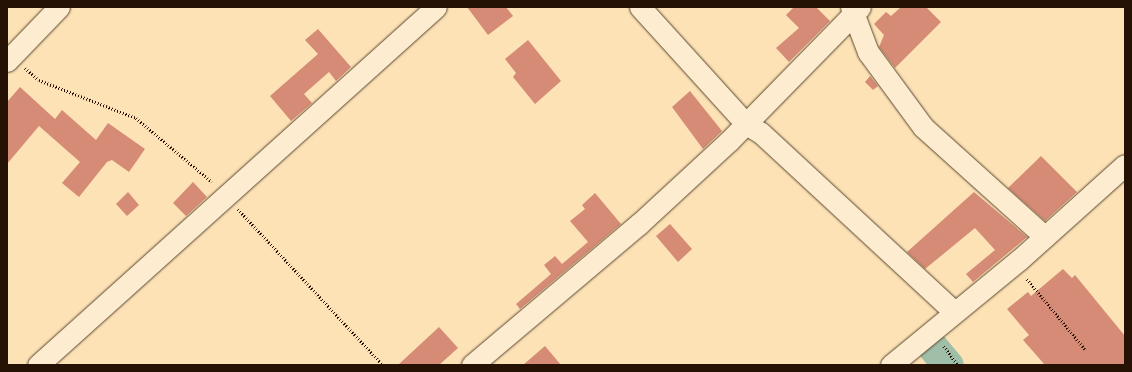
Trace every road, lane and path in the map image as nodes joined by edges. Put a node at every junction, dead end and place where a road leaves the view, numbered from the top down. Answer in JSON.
{"nodes":[{"id":1,"x":58,"y":7,"type":"edge"},
{"id":2,"x":436,"y":7,"type":"edge"},
{"id":3,"x":640,"y":7,"type":"edge"},
{"id":4,"x":855,"y":8,"type":"edge"},
{"id":5,"x":7,"y":60,"type":"edge"},
{"id":6,"x":746,"y":124,"type":"junction"},
{"id":7,"x":1125,"y":165,"type":"edge"},
{"id":8,"x":1045,"y":237,"type":"junction"},
{"id":9,"x":1014,"y":264,"type":"junction"},
{"id":10,"x":954,"y":312,"type":"junction"},
{"id":11,"x":1085,"y":349,"type":"dead end"},
{"id":12,"x":38,"y":365,"type":"edge"},
{"id":13,"x":472,"y":365,"type":"edge"},
{"id":14,"x":891,"y":365,"type":"edge"}],
"edges":[{"from":1,"to":5,"type":"street"},
{"from":2,"to":12,"type":"street"},
{"from":3,"to":6,"type":"street"},
{"from":4,"to":6,"type":"street"},
{"from":4,"to":8,"type":"street"},
{"from":6,"to":10,"type":"street"},
{"from":6,"to":13,"type":"street"},
{"from":7,"to":8,"type":"street"},
{"from":8,"to":9,"type":"street"},
{"from":9,"to":10,"type":"street"},
{"from":9,"to":11,"type":"path"},
{"from":10,"to":14,"type":"street"}]}
